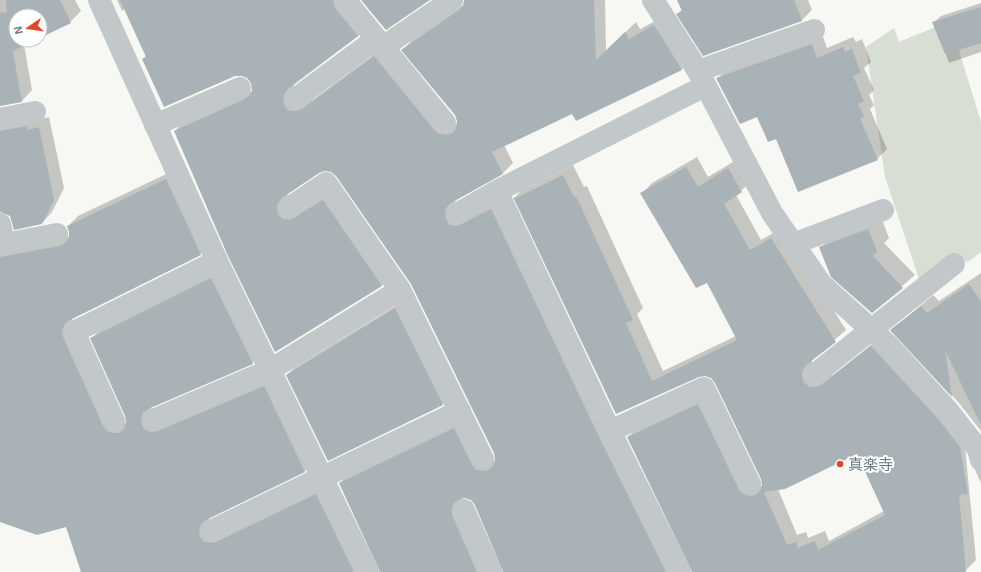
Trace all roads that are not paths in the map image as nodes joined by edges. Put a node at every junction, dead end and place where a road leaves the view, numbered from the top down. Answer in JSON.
{"nodes":[{"id":1,"x":99,"y":0,"type":"edge"},
{"id":2,"x":345,"y":0,"type":"edge"},
{"id":3,"x":452,"y":0,"type":"edge"},
{"id":4,"x":653,"y":0,"type":"edge"},
{"id":5,"x":814,"y":30,"type":"dead end"},
{"id":6,"x":380,"y":43,"type":"junction"},
{"id":7,"x":702,"y":79,"type":"junction"},
{"id":8,"x":240,"y":88,"type":"dead end"},
{"id":9,"x":295,"y":99,"type":"dead end"},
{"id":10,"x":35,"y":112,"type":"dead end"},
{"id":11,"x":0,"y":119,"type":"edge"},
{"id":12,"x":445,"y":123,"type":"dead end"},
{"id":13,"x":156,"y":125,"type":"junction"},
{"id":14,"x":497,"y":190,"type":"junction"},
{"id":15,"x":289,"y":208,"type":"dead end"},
{"id":16,"x":883,"y":210,"type":"dead end"},
{"id":17,"x":457,"y":214,"type":"dead end"},
{"id":18,"x":57,"y":234,"type":"dead end"},
{"id":19,"x":1,"y":237,"type":"edge"},
{"id":20,"x":793,"y":244,"type":"junction"},
{"id":21,"x":217,"y":262,"type":"junction"},
{"id":22,"x":954,"y":264,"type":"dead end"},
{"id":23,"x":400,"y":290,"type":"junction"},
{"id":24,"x":871,"y":330,"type":"junction"},
{"id":25,"x":270,"y":370,"type":"junction"},
{"id":26,"x":814,"y":375,"type":"dead end"},
{"id":27,"x":460,"y":411,"type":"junction"},
{"id":28,"x":153,"y":420,"type":"dead end"},
{"id":29,"x":114,"y":421,"type":"dead end"},
{"id":30,"x":610,"y":431,"type":"junction"},
{"id":31,"x":483,"y":459,"type":"dead end"},
{"id":32,"x":981,"y":460,"type":"edge"},
{"id":33,"x":322,"y":477,"type":"junction"},
{"id":34,"x":750,"y":484,"type":"dead end"},
{"id":35,"x":464,"y":510,"type":"dead end"},
{"id":36,"x":211,"y":531,"type":"dead end"},
{"id":37,"x":368,"y":572,"type":"edge"},
{"id":38,"x":490,"y":572,"type":"edge"},
{"id":39,"x":680,"y":572,"type":"edge"}],
"edges":[{"from":1,"to":13,"type":"street"},
{"from":2,"to":6,"type":"street"},
{"from":3,"to":6,"type":"street"},
{"from":4,"to":7,"type":"street"},
{"from":5,"to":7,"type":"street"},
{"from":6,"to":9,"type":"street"},
{"from":6,"to":12,"type":"street"},
{"from":7,"to":14,"type":"street"},
{"from":7,"to":20,"type":"street"},
{"from":8,"to":13,"type":"street"},
{"from":10,"to":11,"type":"street"},
{"from":13,"to":21,"type":"street"},
{"from":14,"to":17,"type":"street"},
{"from":14,"to":30,"type":"street"},
{"from":15,"to":23,"type":"street"},
{"from":16,"to":20,"type":"street"},
{"from":18,"to":19,"type":"street"},
{"from":20,"to":24,"type":"street"},
{"from":21,"to":25,"type":"street"},
{"from":21,"to":29,"type":"street"},
{"from":22,"to":24,"type":"street"},
{"from":23,"to":25,"type":"street"},
{"from":23,"to":27,"type":"street"},
{"from":24,"to":26,"type":"street"},
{"from":24,"to":32,"type":"street"},
{"from":25,"to":28,"type":"street"},
{"from":25,"to":33,"type":"street"},
{"from":27,"to":31,"type":"street"},
{"from":27,"to":33,"type":"street"},
{"from":30,"to":34,"type":"street"},
{"from":30,"to":39,"type":"street"},
{"from":33,"to":36,"type":"street"},
{"from":33,"to":37,"type":"street"},
{"from":35,"to":38,"type":"street"}]}
